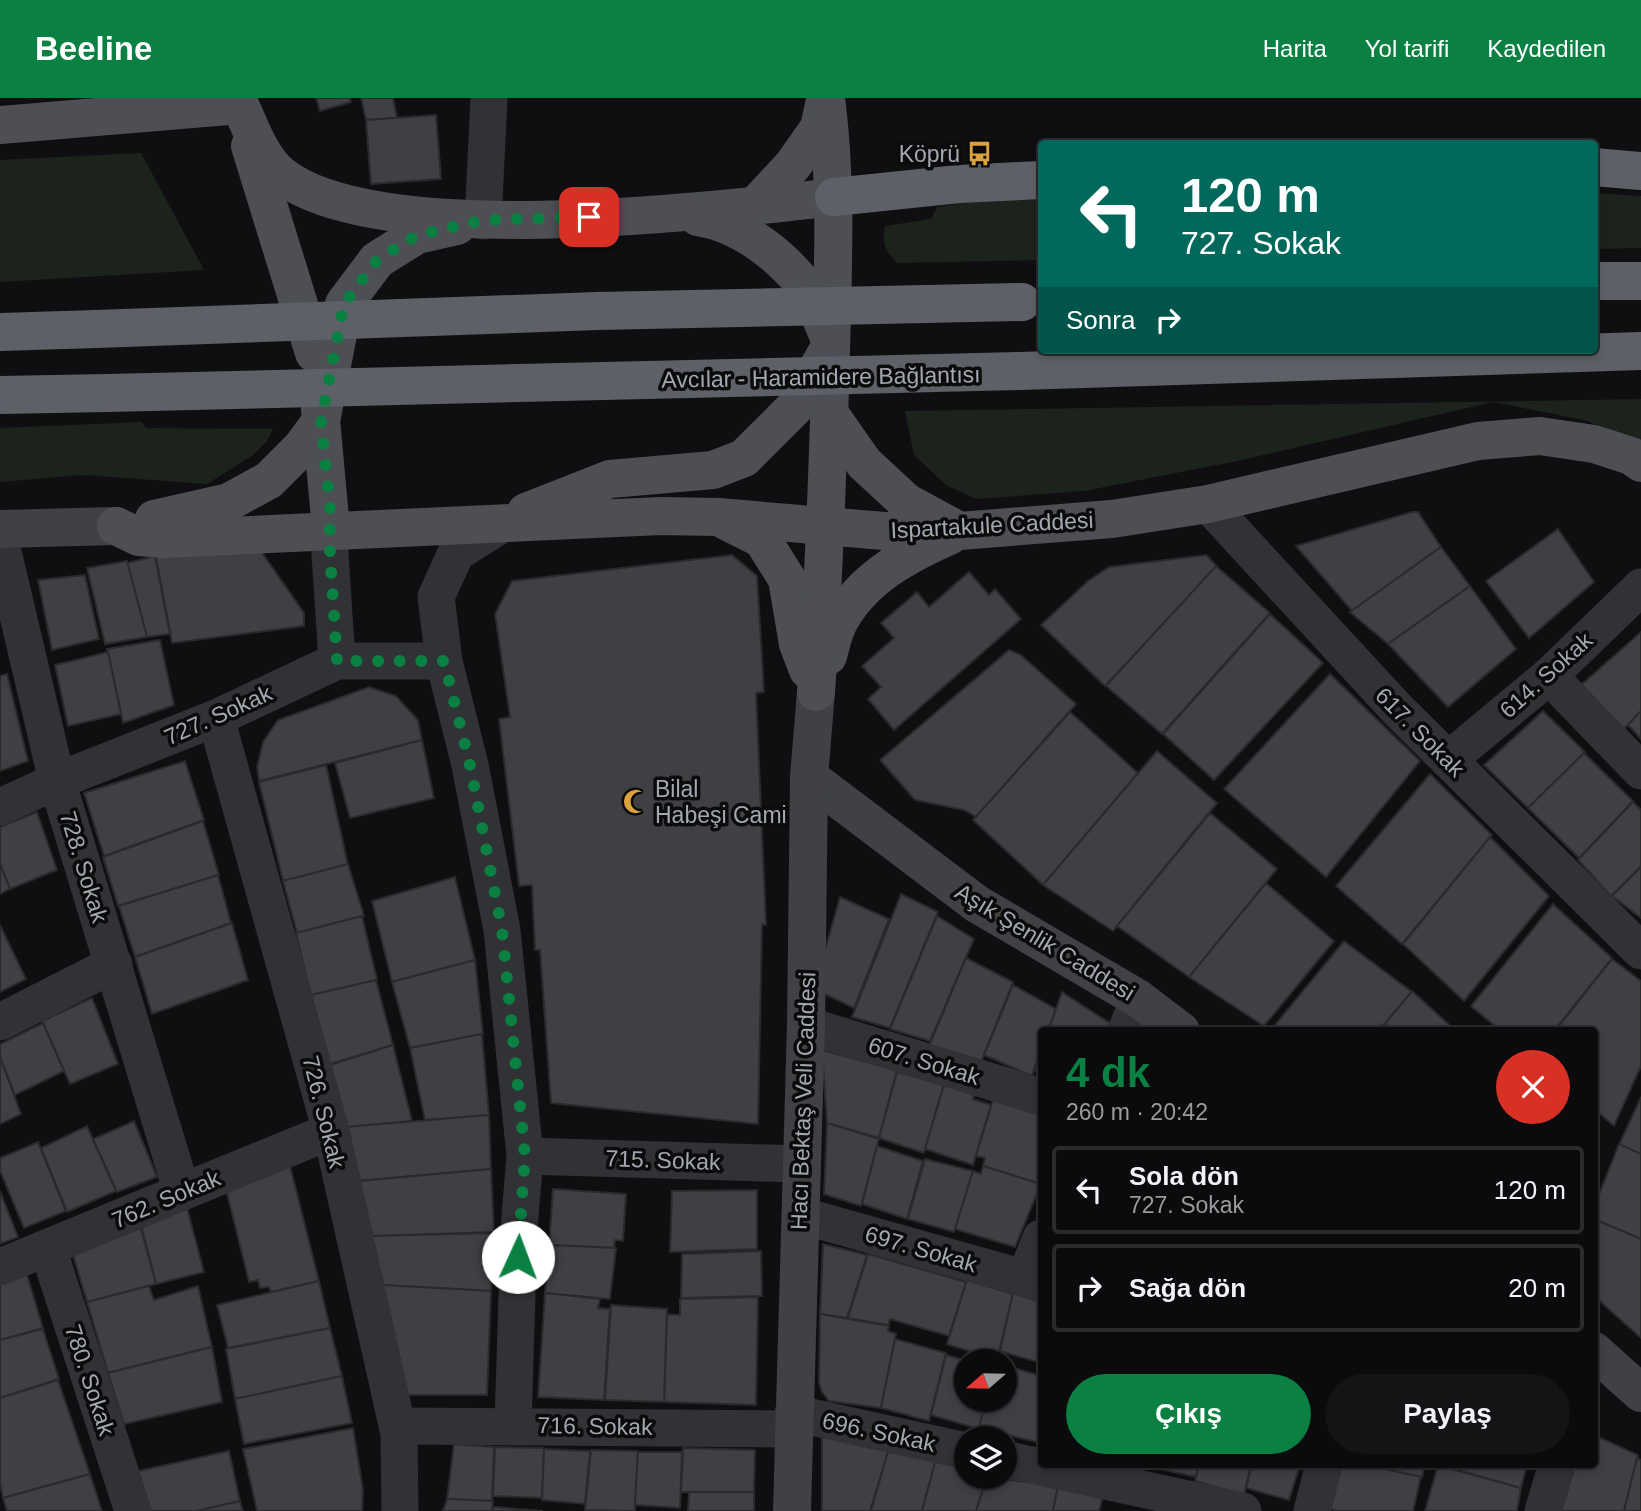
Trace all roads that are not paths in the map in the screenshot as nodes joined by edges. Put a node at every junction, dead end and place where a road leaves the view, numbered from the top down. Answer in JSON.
{"nodes":[{"id":1,"x":489,"y":98,"type":"edge"},
{"id":2,"x":825,"y":98,"type":"edge"},
{"id":3,"x":239,"y":102,"type":"edge"},
{"id":4,"x":0,"y":125,"type":"edge"},
{"id":5,"x":1598,"y":167,"type":"edge"},
{"id":6,"x":1641,"y":172,"type":"edge"},
{"id":7,"x":1038,"y":180,"type":"edge"},
{"id":8,"x":834,"y":197,"type":"junction"},
{"id":9,"x":754,"y":206,"type":"junction"},
{"id":10,"x":668,"y":214,"type":"junction"},
{"id":11,"x":484,"y":220,"type":"junction"},
{"id":12,"x":1598,"y":281,"type":"edge"},
{"id":13,"x":1641,"y":281,"type":"edge"},
{"id":14,"x":1032,"y":302,"type":"edge"},
{"id":15,"x":0,"y":332,"type":"edge"},
{"id":16,"x":831,"y":344,"type":"junction"},
{"id":17,"x":1641,"y":351,"type":"edge"},
{"id":18,"x":1598,"y":352,"type":"edge"},
{"id":19,"x":1552,"y":354,"type":"edge"},
{"id":20,"x":0,"y":395,"type":"edge"},
{"id":21,"x":830,"y":413,"type":"junction"},
{"id":22,"x":321,"y":421,"type":"junction"},
{"id":23,"x":1641,"y":463,"type":"edge"},
{"id":24,"x":1208,"y":504,"type":"junction"},
{"id":25,"x":718,"y":517,"type":"junction"},
{"id":26,"x":504,"y":523,"type":"junction"},
{"id":27,"x":116,"y":526,"type":"junction"},
{"id":28,"x":827,"y":527,"type":"junction"},
{"id":29,"x":0,"y":529,"type":"edge"},
{"id":30,"x":331,"y":529,"type":"junction"},
{"id":31,"x":959,"y":531,"type":"junction"},
{"id":32,"x":0,"y":539,"type":"edge"},
{"id":33,"x":1641,"y":587,"type":"edge"},
{"id":34,"x":14,"y":661,"type":"edge"},
{"id":35,"x":337,"y":661,"type":"junction"},
{"id":36,"x":444,"y":661,"type":"junction"},
{"id":37,"x":1549,"y":676,"type":"junction"},
{"id":38,"x":816,"y":692,"type":"junction"},
{"id":39,"x":216,"y":718,"type":"junction"},
{"id":40,"x":1448,"y":760,"type":"junction"},
{"id":41,"x":1641,"y":771,"type":"edge"},
{"id":42,"x":809,"y":777,"type":"junction"},
{"id":43,"x":57,"y":781,"type":"junction"},
{"id":44,"x":0,"y":807,"type":"edge"},
{"id":45,"x":1641,"y":951,"type":"edge"},
{"id":46,"x":114,"y":964,"type":"junction"},
{"id":47,"x":1133,"y":1015,"type":"edge"},
{"id":48,"x":0,"y":1022,"type":"edge"},
{"id":49,"x":806,"y":1025,"type":"junction"},
{"id":50,"x":1169,"y":1027,"type":"edge"},
{"id":51,"x":1038,"y":1096,"type":"edge"},
{"id":52,"x":331,"y":1131,"type":"junction"},
{"id":53,"x":525,"y":1156,"type":"junction"},
{"id":54,"x":801,"y":1164,"type":"junction"},
{"id":55,"x":182,"y":1192,"type":"junction"},
{"id":56,"x":800,"y":1215,"type":"junction"},
{"id":57,"x":48,"y":1248,"type":"junction"},
{"id":58,"x":1038,"y":1254,"type":"edge"},
{"id":59,"x":0,"y":1267,"type":"edge"},
{"id":60,"x":1033,"y":1280,"type":"edge"},
{"id":61,"x":1598,"y":1355,"type":"edge"},
{"id":62,"x":1641,"y":1393,"type":"edge"},
{"id":63,"x":793,"y":1421,"type":"junction"},
{"id":64,"x":513,"y":1425,"type":"junction"},
{"id":65,"x":398,"y":1426,"type":"junction"},
{"id":66,"x":954,"y":1449,"type":"edge"},
{"id":67,"x":1017,"y":1462,"type":"edge"},
{"id":68,"x":1038,"y":1466,"type":"edge"},
{"id":69,"x":1045,"y":1468,"type":"edge"},
{"id":70,"x":1323,"y":1468,"type":"edge"},
{"id":71,"x":1556,"y":1468,"type":"edge"},
{"id":72,"x":133,"y":1511,"type":"edge"},
{"id":73,"x":400,"y":1511,"type":"edge"},
{"id":74,"x":792,"y":1511,"type":"edge"},
{"id":75,"x":1242,"y":1511,"type":"edge"},
{"id":76,"x":1312,"y":1511,"type":"edge"},
{"id":77,"x":1544,"y":1511,"type":"edge"}],
"edges":[{"from":1,"to":11,"type":"street"},
{"from":2,"to":8,"type":"main road"},
{"from":2,"to":9,"type":"main road"},
{"from":3,"to":4,"type":"main road"},
{"from":3,"to":11,"type":"main road"},
{"from":3,"to":22,"type":"main road"},
{"from":5,"to":6,"type":"highway"},
{"from":7,"to":8,"type":"highway"},
{"from":8,"to":9,"type":"main road"},
{"from":8,"to":16,"type":"main road"},
{"from":9,"to":10,"type":"main road"},
{"from":10,"to":11,"type":"main road"},
{"from":10,"to":16,"type":"main road"},
{"from":11,"to":22,"type":"main road"},
{"from":12,"to":13,"type":"highway"},
{"from":14,"to":15,"type":"highway","bridge":true},
{"from":16,"to":21,"type":"main road"},
{"from":16,"to":26,"type":"main road"},
{"from":17,"to":18,"type":"highway","name":"Avcılar - Haramidere Bağlantısı","bridge":true},
{"from":19,"to":20,"type":"highway","name":"Avcılar - Haramidere Bağlantısı","bridge":true},
{"from":21,"to":28,"type":"main road"},
{"from":21,"to":31,"type":"main road"},
{"from":22,"to":27,"type":"main road"},
{"from":22,"to":30,"type":"main road"},
{"from":23,"to":24,"type":"main road","name":"Ispartakule Caddesi"},
{"from":24,"to":31,"type":"main road","name":"Ispartakule Caddesi"},
{"from":24,"to":40,"type":"street","name":"617. Sokak"},
{"from":25,"to":26,"type":"main road","name":"Ispartakule Caddesi"},
{"from":25,"to":28,"type":"main road","name":"Ispartakule Caddesi"},
{"from":25,"to":38,"type":"main road"},
{"from":26,"to":30,"type":"main road","name":"Ispartakule Caddesi"},
{"from":26,"to":36,"type":"street"},
{"from":27,"to":29,"type":"main road"},
{"from":27,"to":30,"type":"main road","name":"Ispartakule Caddesi"},
{"from":28,"to":31,"type":"main road","name":"Ispartakule Caddesi"},
{"from":28,"to":38,"type":"main road"},
{"from":30,"to":35,"type":"street"},
{"from":31,"to":38,"type":"main road"},
{"from":32,"to":34,"type":"street","name":"728. Sokak"},
{"from":33,"to":37,"type":"street","name":"614. Sokak"},
{"from":34,"to":43,"type":"street","name":"728. Sokak"},
{"from":35,"to":36,"type":"street","name":"727. Sokak"},
{"from":35,"to":39,"type":"street","name":"727. Sokak"},
{"from":36,"to":53,"type":"street"},
{"from":37,"to":40,"type":"street","name":"614. Sokak"},
{"from":37,"to":41,"type":"street"},
{"from":38,"to":42,"type":"main road","name":"Hacı Bektaş Veli Caddesi"},
{"from":39,"to":43,"type":"street","name":"727. Sokak"},
{"from":39,"to":52,"type":"street","name":"726. Sokak"},
{"from":40,"to":45,"type":"street","name":"617. Sokak"},
{"from":42,"to":47,"type":"main road","name":"Aşık Şenlik Caddesi"},
{"from":42,"to":49,"type":"main road","name":"Hacı Bektaş Veli Caddesi"},
{"from":43,"to":44,"type":"street","name":"727. Sokak"},
{"from":43,"to":46,"type":"street","name":"728. Sokak"},
{"from":46,"to":48,"type":"street"},
{"from":46,"to":55,"type":"street","name":"728. Sokak"},
{"from":47,"to":50,"type":"main road","name":"Aşık Şenlik Caddesi"},
{"from":49,"to":51,"type":"street","name":"607. Sokak"},
{"from":49,"to":54,"type":"main road","name":"Hacı Bektaş Veli Caddesi"},
{"from":52,"to":55,"type":"street","name":"762. Sokak"},
{"from":52,"to":65,"type":"street","name":"726. Sokak"},
{"from":53,"to":54,"type":"street","name":"715. Sokak"},
{"from":53,"to":64,"type":"street"},
{"from":54,"to":56,"type":"main road","name":"Hacı Bektaş Veli Caddesi"},
{"from":55,"to":57,"type":"street","name":"762. Sokak"},
{"from":56,"to":60,"type":"street","name":"697. Sokak"},
{"from":56,"to":63,"type":"main road","name":"Hacı Bektaş Veli Caddesi"},
{"from":57,"to":59,"type":"street","name":"762. Sokak"},
{"from":57,"to":72,"type":"street","name":"780. Sokak"},
{"from":58,"to":60,"type":"street"},
{"from":61,"to":62,"type":"main road"},
{"from":63,"to":64,"type":"street","name":"716. Sokak"},
{"from":63,"to":66,"type":"street","name":"696. Sokak"},
{"from":63,"to":74,"type":"main road","name":"Hacı Bektaş Veli Caddesi"},
{"from":64,"to":65,"type":"street","name":"716. Sokak"},
{"from":65,"to":73,"type":"street","name":"726. Sokak"},
{"from":67,"to":68,"type":"street"},
{"from":69,"to":75,"type":"street"},
{"from":70,"to":76,"type":"street"},
{"from":71,"to":77,"type":"street"}]}
